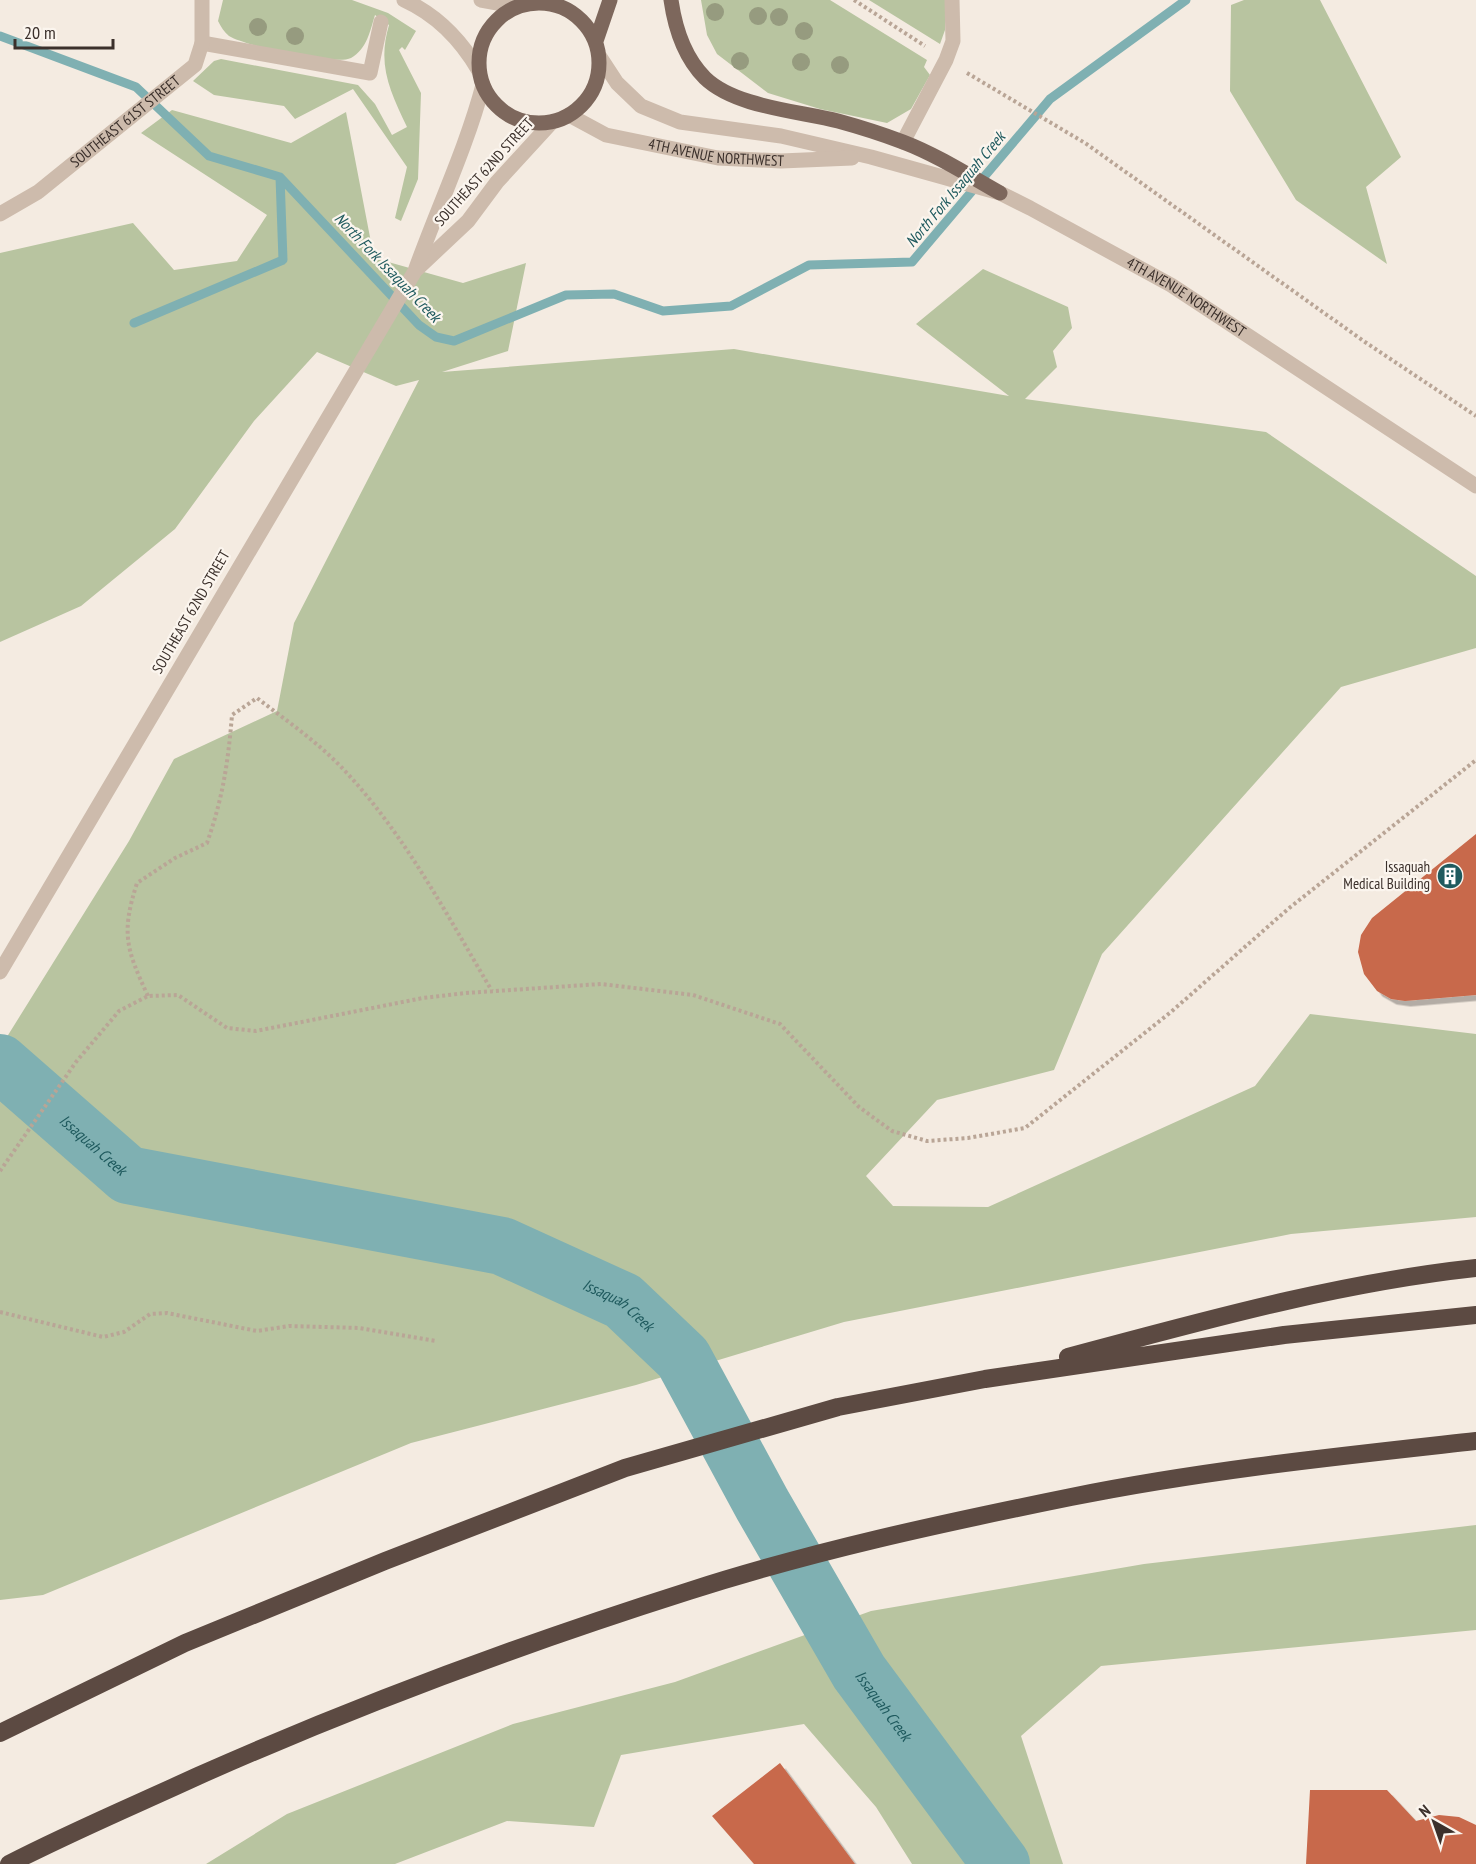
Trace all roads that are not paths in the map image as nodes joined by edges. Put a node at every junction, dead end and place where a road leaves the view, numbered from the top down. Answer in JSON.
{"nodes":[{"id":1,"x":202,"y":0,"type":"edge"},
{"id":2,"x":404,"y":0,"type":"edge"},
{"id":3,"x":481,"y":0,"type":"edge"},
{"id":4,"x":610,"y":0,"type":"edge"},
{"id":5,"x":671,"y":0,"type":"edge"},
{"id":6,"x":952,"y":0,"type":"edge"},
{"id":7,"x":544,"y":1,"type":"edge"},
{"id":8,"x":525,"y":4,"type":"junction"},
{"id":9,"x":381,"y":22,"type":"dead end"},
{"id":10,"x":596,"y":41,"type":"junction"},
{"id":11,"x":202,"y":43,"type":"junction"},
{"id":12,"x":600,"y":57,"type":"junction"},
{"id":13,"x":481,"y":78,"type":"junction"},
{"id":14,"x":569,"y":115,"type":"junction"},
{"id":15,"x":552,"y":122,"type":"junction"},
{"id":16,"x":903,"y":142,"type":"junction"},
{"id":17,"x":871,"y":157,"type":"junction"},
{"id":18,"x":999,"y":193,"type":"junction"},
{"id":19,"x":0,"y":214,"type":"edge"},
{"id":20,"x":415,"y":271,"type":"junction"},
{"id":21,"x":1476,"y":486,"type":"edge"},
{"id":22,"x":0,"y":972,"type":"edge"},
{"id":23,"x":1476,"y":1268,"type":"edge"},
{"id":24,"x":1476,"y":1315,"type":"edge"},
{"id":25,"x":985,"y":1379,"type":"junction"},
{"id":26,"x":1476,"y":1441,"type":"edge"},
{"id":27,"x":0,"y":1733,"type":"edge"},
{"id":28,"x":9,"y":1864,"type":"edge"}],
"edges":[{"from":1,"to":11,"type":"street","name":"SOUTHEAST 61ST STREET"},
{"from":2,"to":13,"type":"street"},
{"from":3,"to":8,"type":"street"},
{"from":4,"to":10,"type":"main road"},
{"from":5,"to":16,"type":"main road"},
{"from":6,"to":16,"type":"street"},
{"from":7,"to":8,"type":"main road"},
{"from":7,"to":10,"type":"main road"},
{"from":8,"to":13,"type":"main road"},
{"from":9,"to":11,"type":"street"},
{"from":10,"to":12,"type":"main road"},
{"from":11,"to":19,"type":"street","name":"SOUTHEAST 61ST STREET"},
{"from":12,"to":14,"type":"main road"},
{"from":12,"to":17,"type":"street","name":"4TH AVENUE NORTHWEST"},
{"from":13,"to":15,"type":"main road"},
{"from":13,"to":20,"type":"street","name":"SOUTHEAST 62ND STREET"},
{"from":14,"to":15,"type":"main road"},
{"from":14,"to":17,"type":"street","name":"4TH AVENUE NORTHWEST"},
{"from":15,"to":20,"type":"street","name":"SOUTHEAST 62ND STREET"},
{"from":16,"to":18,"type":"main road"},
{"from":17,"to":18,"type":"street","name":"4TH AVENUE NORTHWEST"},
{"from":18,"to":21,"type":"street","name":"4TH AVENUE NORTHWEST"},
{"from":20,"to":22,"type":"street","name":"SOUTHEAST 62ND STREET"},
{"from":23,"to":25,"type":"highway"},
{"from":24,"to":25,"type":"highway"},
{"from":25,"to":27,"type":"highway"},
{"from":26,"to":28,"type":"highway"}]}
